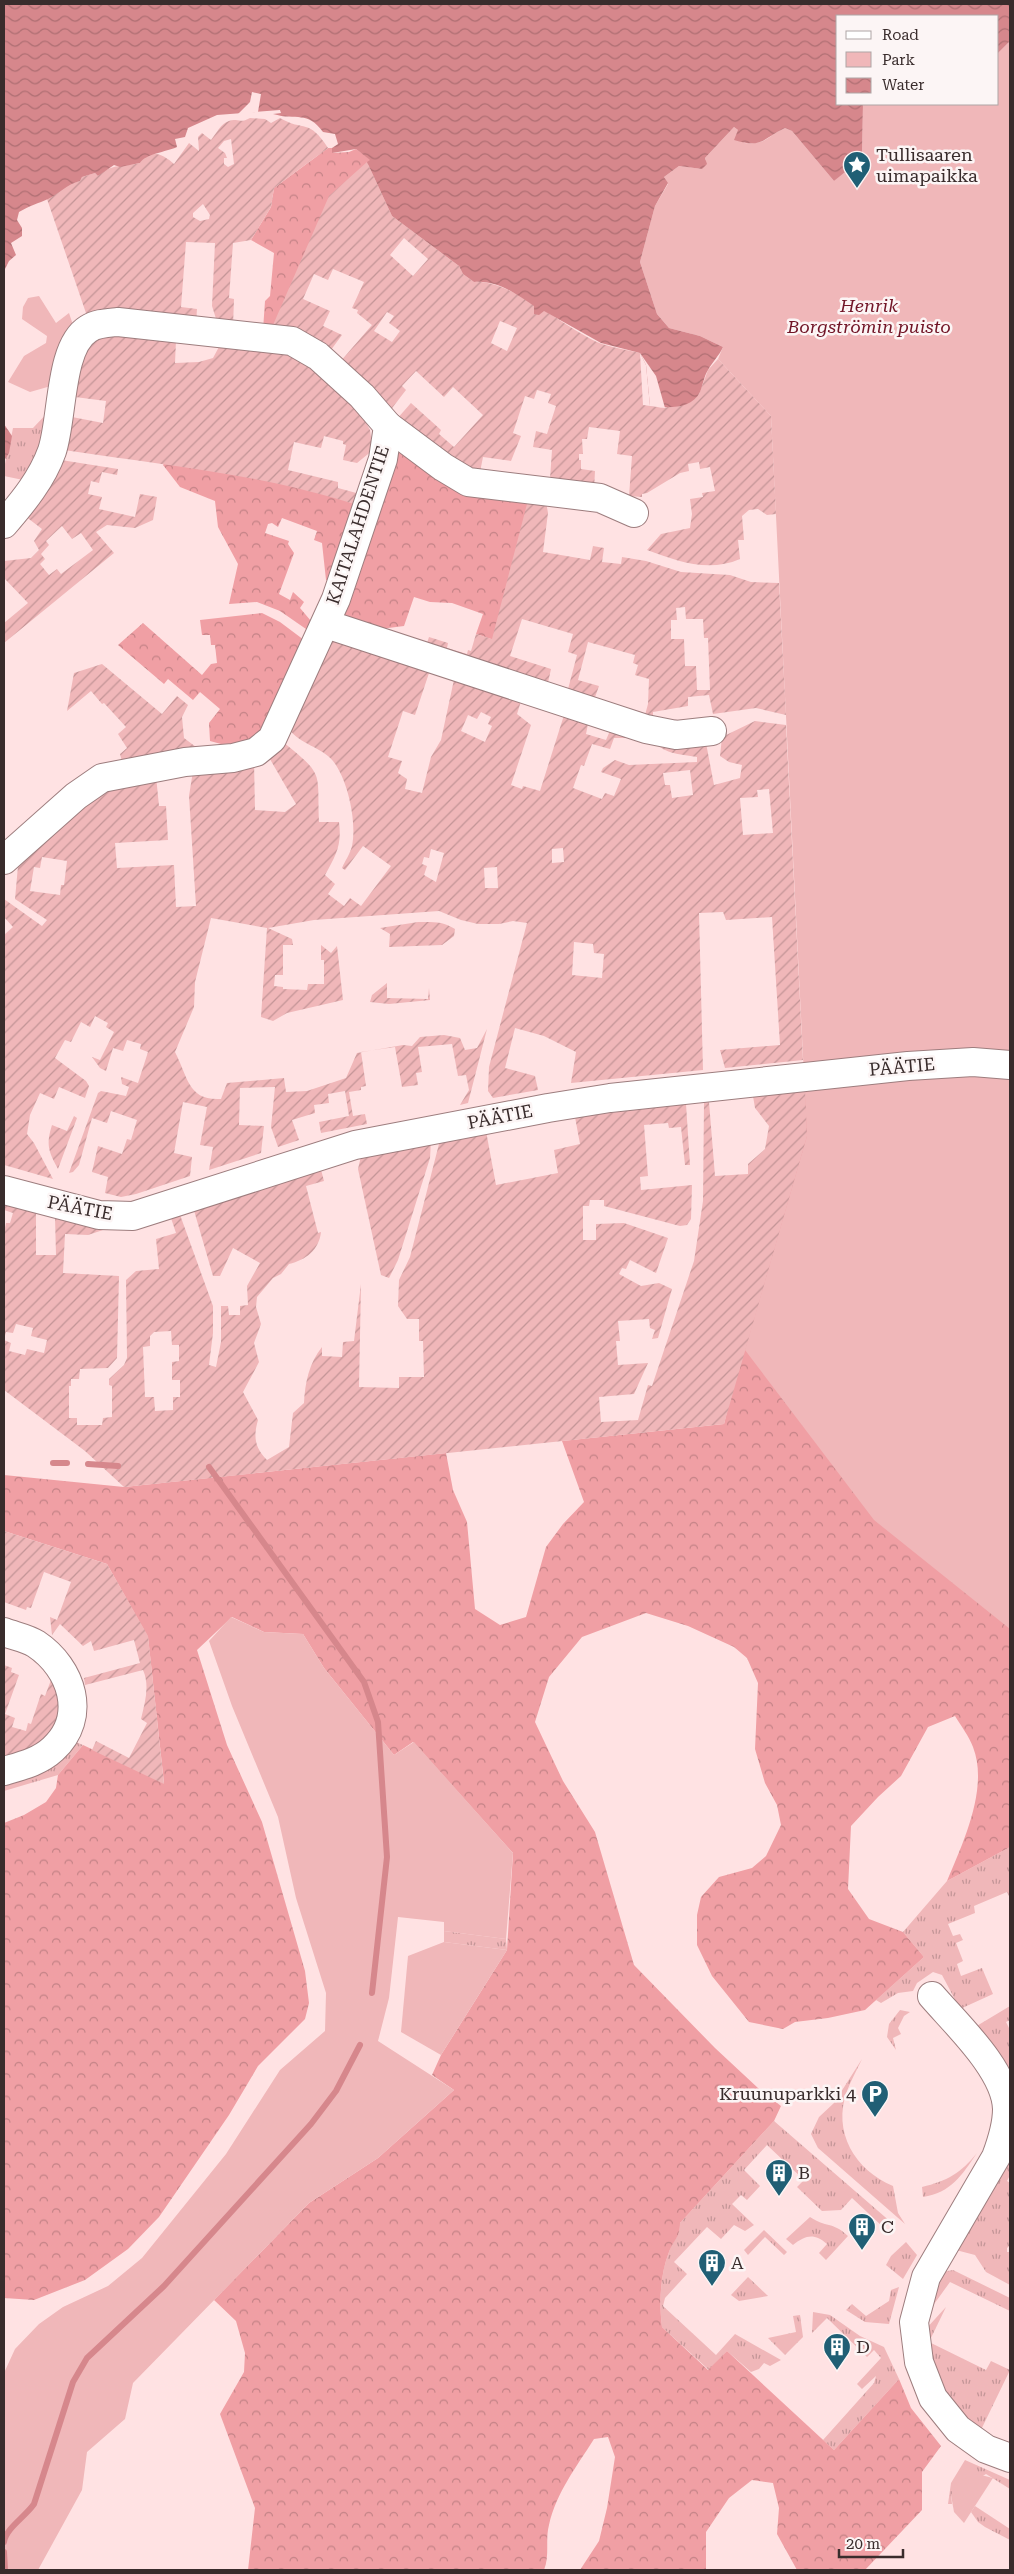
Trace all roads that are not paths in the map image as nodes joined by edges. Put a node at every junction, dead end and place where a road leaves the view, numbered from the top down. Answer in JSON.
{"nodes":[{"id":1,"x":388,"y":426,"type":"junction"},
{"id":2,"x":634,"y":513,"type":"dead end"},
{"id":3,"x":4,"y":524,"type":"edge"},
{"id":4,"x":326,"y":624,"type":"junction"},
{"id":5,"x":712,"y":731,"type":"dead end"},
{"id":6,"x":4,"y":860,"type":"edge"},
{"id":7,"x":1010,"y":1065,"type":"edge"},
{"id":8,"x":4,"y":1190,"type":"edge"},
{"id":9,"x":4,"y":1632,"type":"edge"},
{"id":10,"x":4,"y":1771,"type":"edge"},
{"id":11,"x":932,"y":1996,"type":"dead end"},
{"id":12,"x":1010,"y":2458,"type":"edge"}],
"edges":[{"from":1,"to":2,"type":"street"},
{"from":1,"to":3,"type":"street","name":"KAITALAHDENTIE"},
{"from":1,"to":4,"type":"street","name":"KAITALAHDENTIE"},
{"from":4,"to":5,"type":"street","name":"KAITALAHDENTIE"},
{"from":4,"to":6,"type":"street"},
{"from":7,"to":8,"type":"street","name":"PÄÄTIE"},
{"from":9,"to":10,"type":"street"},
{"from":11,"to":12,"type":"street"}]}
